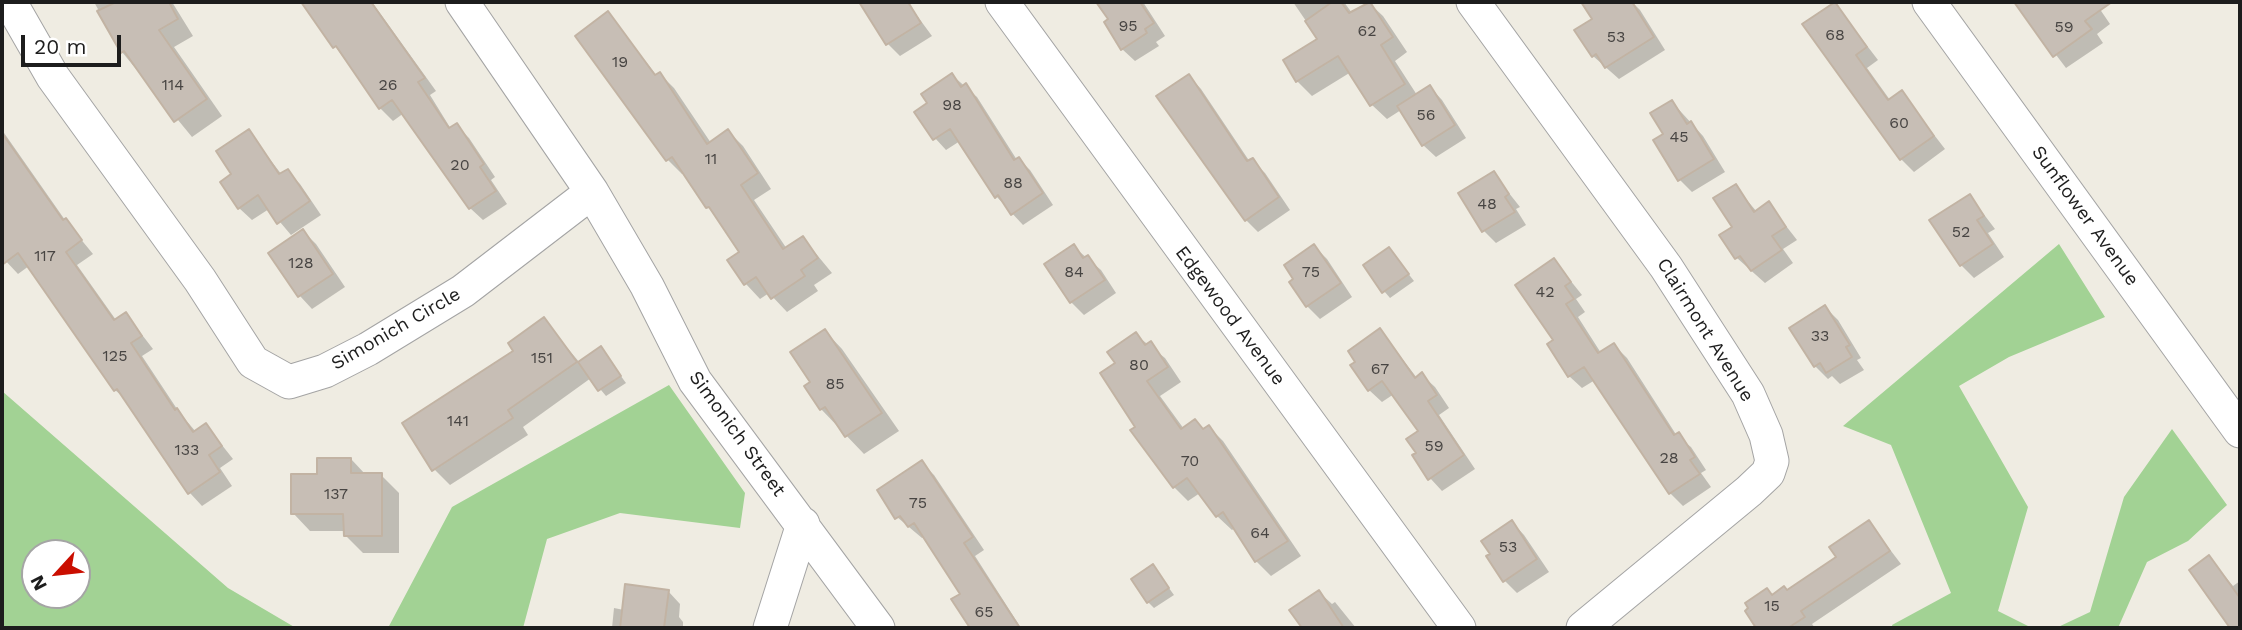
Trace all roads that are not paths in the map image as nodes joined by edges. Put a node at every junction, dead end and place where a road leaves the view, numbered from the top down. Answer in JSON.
{"nodes":[{"id":1,"x":10,"y":2,"type":"edge"},
{"id":2,"x":463,"y":2,"type":"edge"},
{"id":3,"x":1002,"y":2,"type":"edge"},
{"id":4,"x":1929,"y":2,"type":"edge"},
{"id":5,"x":1478,"y":4,"type":"edge"},
{"id":6,"x":592,"y":192,"type":"junction"},
{"id":7,"x":2240,"y":432,"type":"edge"},
{"id":8,"x":803,"y":524,"type":"junction"},
{"id":9,"x":771,"y":628,"type":"edge"},
{"id":10,"x":878,"y":628,"type":"edge"},
{"id":11,"x":1459,"y":628,"type":"edge"},
{"id":12,"x":1583,"y":628,"type":"edge"}],
"edges":[{"from":1,"to":6,"type":"street","name":"Simonich Circle"},
{"from":2,"to":6,"type":"street"},
{"from":3,"to":11,"type":"street","name":"Edgewood Avenue"},
{"from":4,"to":7,"type":"street","name":"Sunflower Avenue"},
{"from":5,"to":12,"type":"street","name":"Clairmont Avenue"},
{"from":6,"to":8,"type":"street","name":"Simonich Street"},
{"from":8,"to":9,"type":"street"},
{"from":8,"to":10,"type":"street","name":"Simonich Street"}]}
